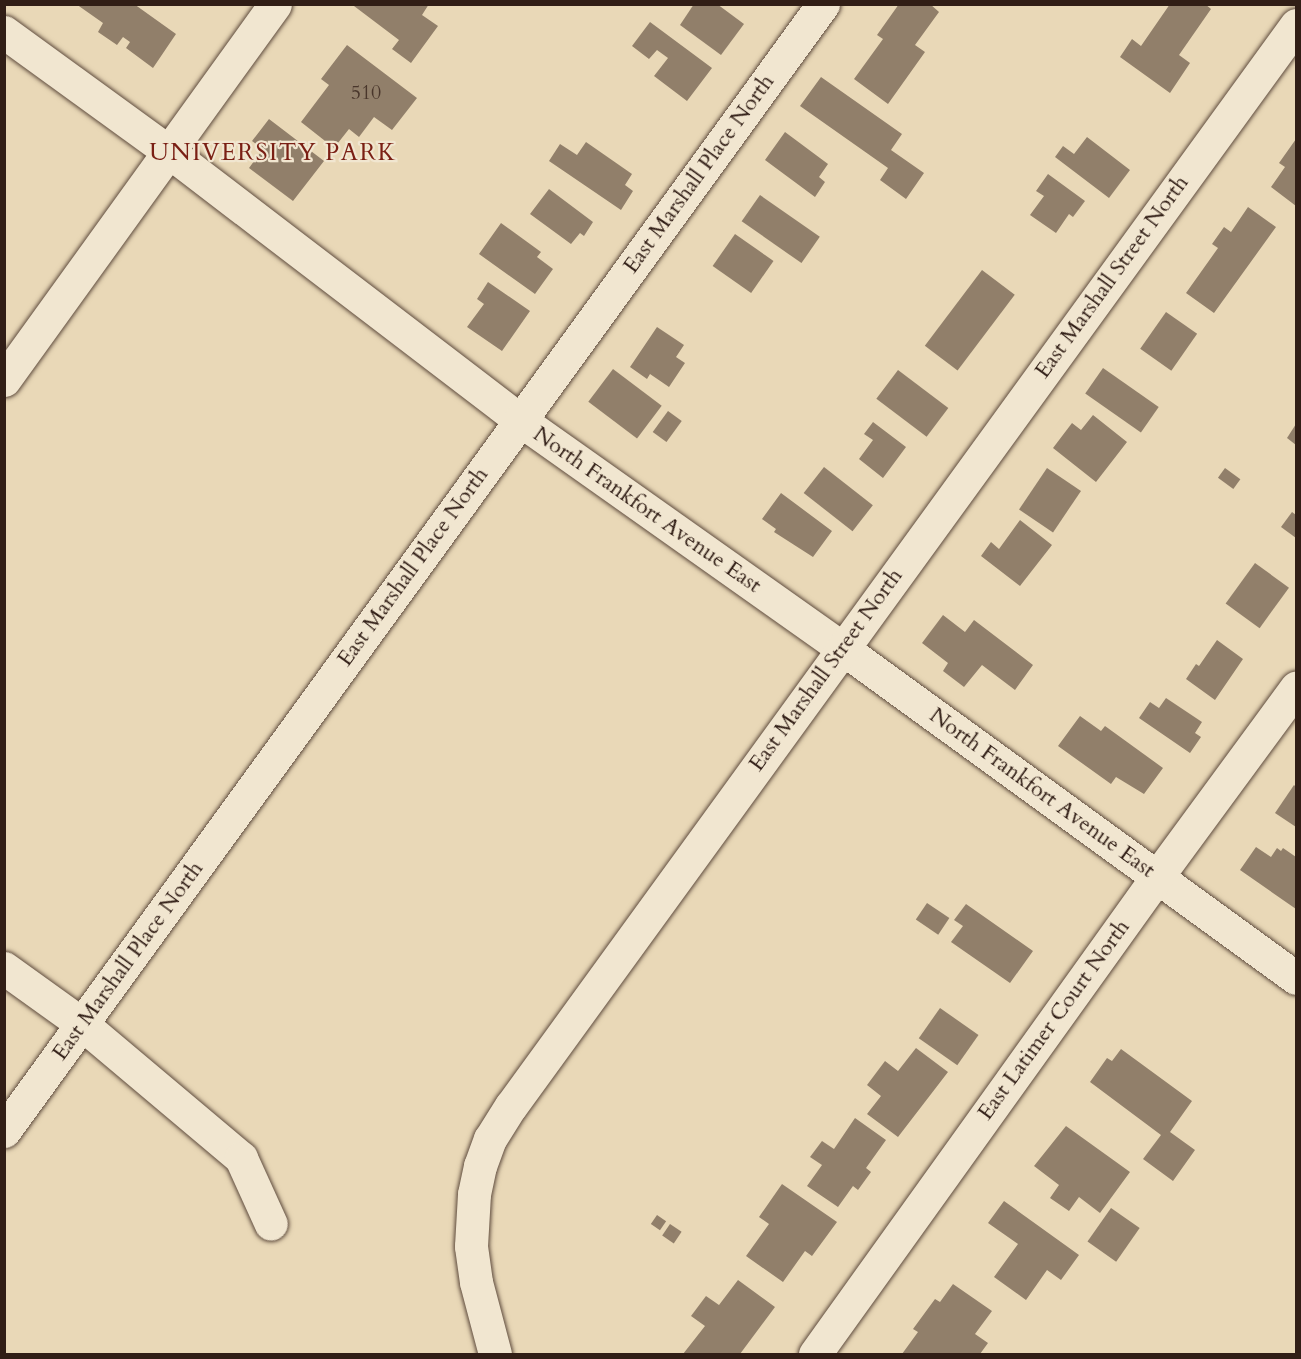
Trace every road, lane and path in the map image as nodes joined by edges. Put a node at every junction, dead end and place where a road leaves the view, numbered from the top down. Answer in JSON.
{"nodes":[{"id":1,"x":276,"y":4,"type":"edge"},
{"id":2,"x":823,"y":4,"type":"edge"},
{"id":3,"x":1296,"y":25,"type":"edge"},
{"id":4,"x":4,"y":32,"type":"edge"},
{"id":5,"x":168,"y":151,"type":"junction"},
{"id":6,"x":4,"y":380,"type":"edge"},
{"id":7,"x":520,"y":420,"type":"junction"},
{"id":8,"x":842,"y":648,"type":"junction"},
{"id":9,"x":1296,"y":688,"type":"edge"},
{"id":10,"x":1157,"y":877,"type":"junction"},
{"id":11,"x":4,"y":968,"type":"edge"},
{"id":12,"x":1296,"y":978,"type":"edge"},
{"id":13,"x":82,"y":1024,"type":"junction"},
{"id":14,"x":4,"y":1131,"type":"edge"},
{"id":15,"x":271,"y":1224,"type":"dead end"},
{"id":16,"x":495,"y":1354,"type":"edge"},
{"id":17,"x":815,"y":1354,"type":"edge"}],
"edges":[{"from":1,"to":5,"type":"street"},
{"from":2,"to":7,"type":"street","name":"East Marshall Place North"},
{"from":3,"to":8,"type":"street","name":"East Marshall Street North"},
{"from":4,"to":5,"type":"street","name":"North Frankfort Avenue East"},
{"from":5,"to":6,"type":"street"},
{"from":5,"to":7,"type":"street","name":"North Frankfort Avenue East"},
{"from":7,"to":8,"type":"street","name":"North Frankfort Avenue East"},
{"from":7,"to":13,"type":"street","name":"East Marshall Place North"},
{"from":8,"to":10,"type":"street","name":"North Frankfort Avenue East"},
{"from":8,"to":16,"type":"street","name":"East Marshall Street North"},
{"from":9,"to":10,"type":"street","name":"East Latimer Court North"},
{"from":10,"to":12,"type":"street","name":"North Frankfort Avenue East"},
{"from":10,"to":17,"type":"street","name":"East Latimer Court North"},
{"from":11,"to":13,"type":"street"},
{"from":13,"to":14,"type":"street","name":"East Marshall Place North"},
{"from":13,"to":15,"type":"street"}]}
